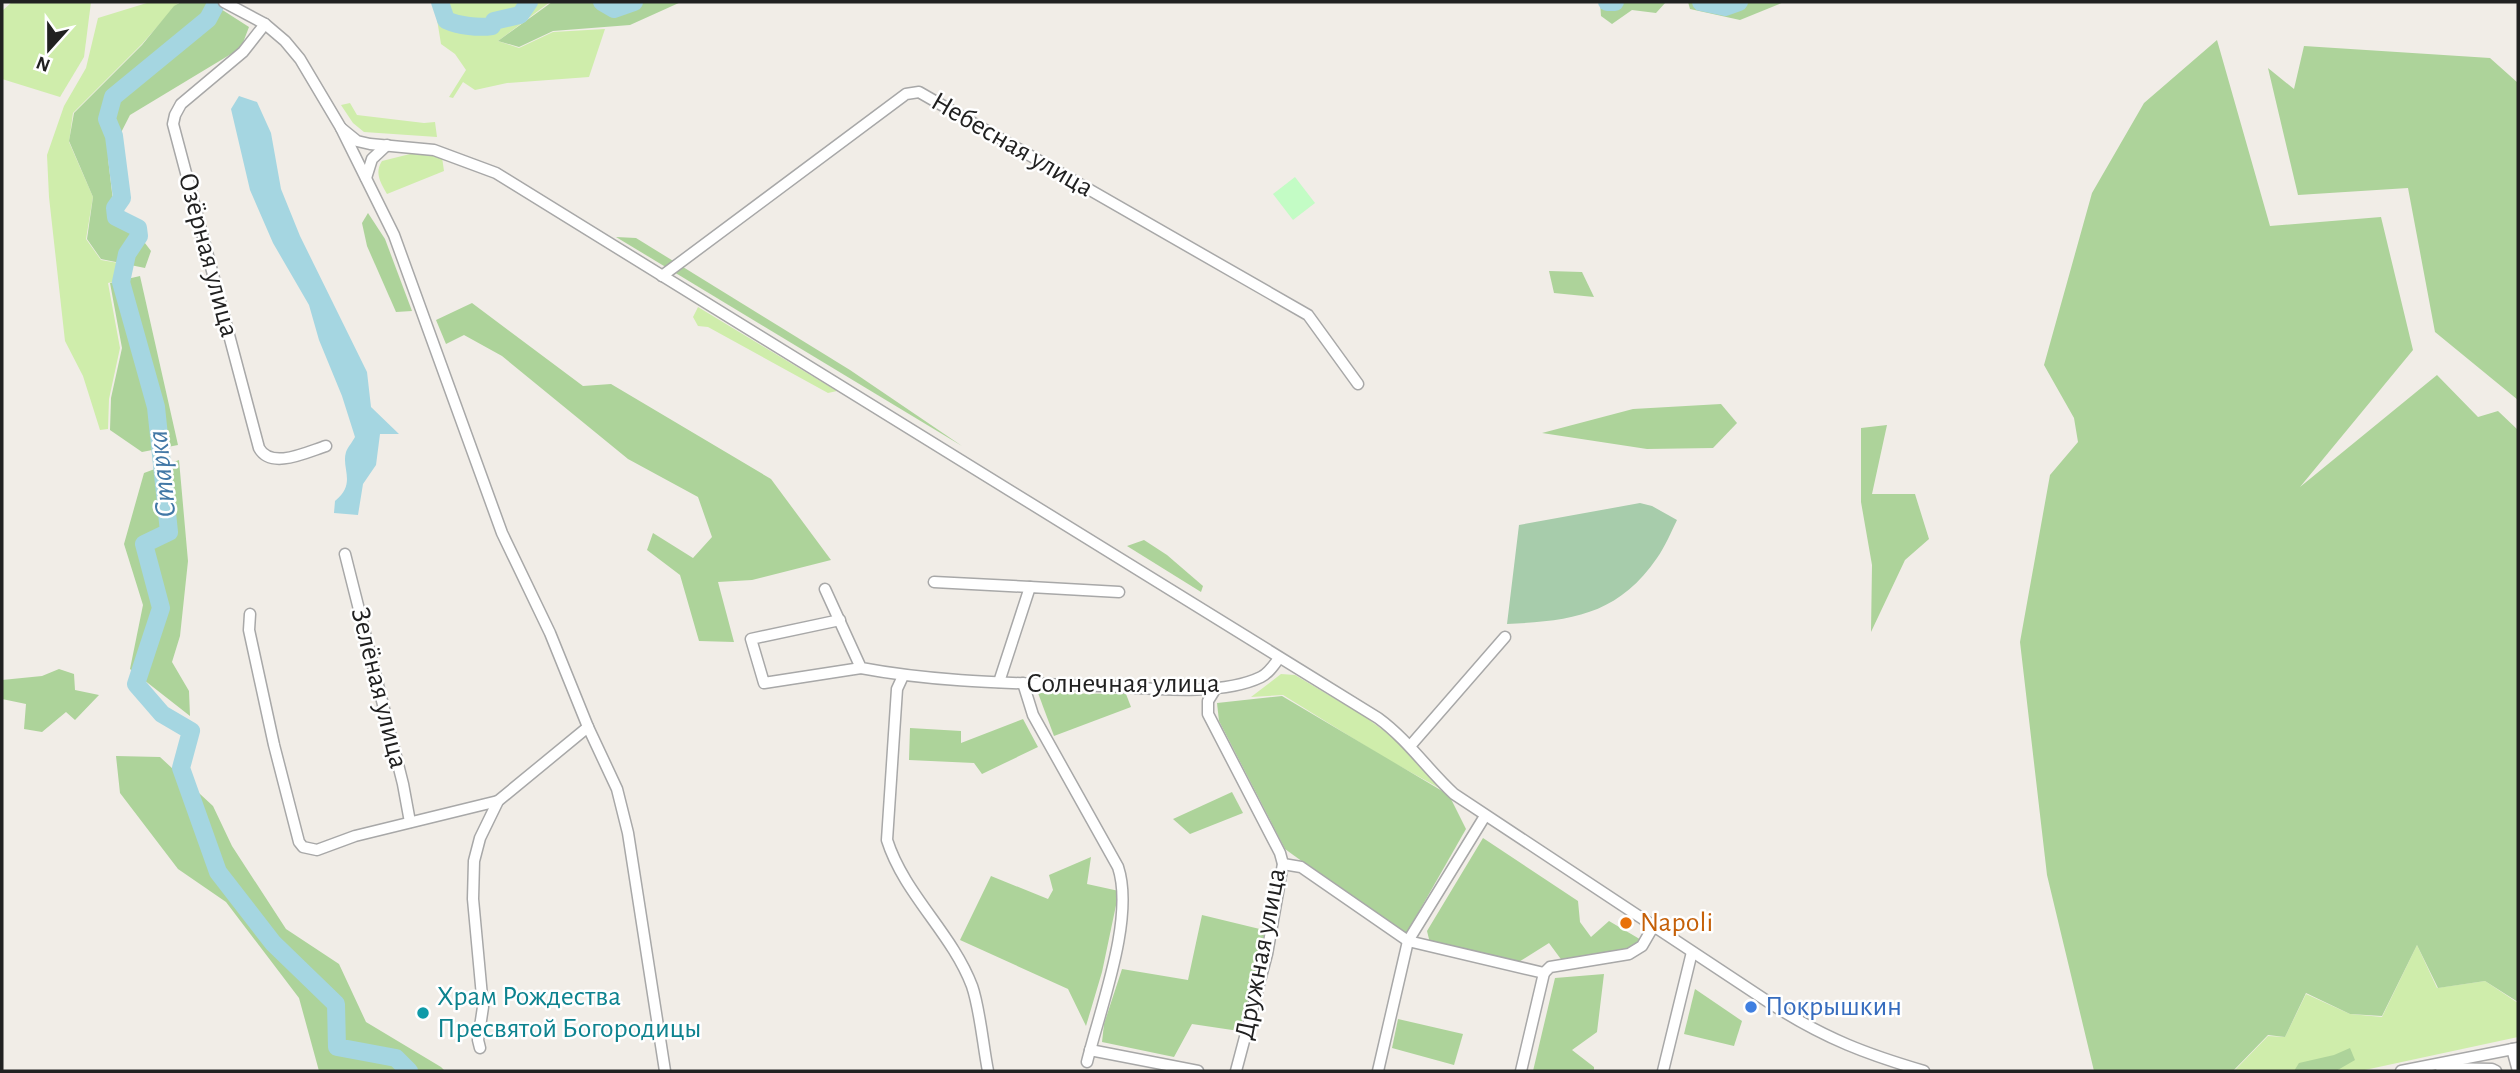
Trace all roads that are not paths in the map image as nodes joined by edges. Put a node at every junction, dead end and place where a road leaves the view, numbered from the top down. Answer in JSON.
{"nodes":[{"id":1,"x":224,"y":2,"type":"edge"},
{"id":2,"x":265,"y":24,"type":"junction"},
{"id":3,"x":341,"y":128,"type":"junction"},
{"id":4,"x":387,"y":145,"type":"junction"},
{"id":5,"x":366,"y":178,"type":"junction"},
{"id":6,"x":662,"y":276,"type":"junction"},
{"id":7,"x":1358,"y":384,"type":"dead end"},
{"id":8,"x":326,"y":446,"type":"dead end"},
{"id":9,"x":345,"y":554,"type":"dead end"},
{"id":10,"x":934,"y":582,"type":"dead end"},
{"id":11,"x":1030,"y":587,"type":"junction"},
{"id":12,"x":825,"y":589,"type":"dead end"},
{"id":13,"x":1119,"y":592,"type":"dead end"},
{"id":14,"x":250,"y":614,"type":"dead end"},
{"id":15,"x":839,"y":620,"type":"junction"},
{"id":16,"x":1505,"y":637,"type":"dead end"},
{"id":17,"x":1279,"y":658,"type":"junction"},
{"id":18,"x":862,"y":668,"type":"junction"},
{"id":19,"x":903,"y":676,"type":"junction"},
{"id":20,"x":999,"y":682,"type":"junction"},
{"id":21,"x":1023,"y":683,"type":"junction"},
{"id":22,"x":1216,"y":688,"type":"junction"},
{"id":23,"x":588,"y":727,"type":"junction"},
{"id":24,"x":1410,"y":745,"type":"junction"},
{"id":25,"x":498,"y":801,"type":"junction"},
{"id":26,"x":1485,"y":816,"type":"junction"},
{"id":27,"x":410,"y":822,"type":"junction"},
{"id":28,"x":1283,"y":864,"type":"junction"},
{"id":29,"x":1653,"y":927,"type":"junction"},
{"id":30,"x":1408,"y":941,"type":"junction"},
{"id":31,"x":1692,"y":952,"type":"junction"},
{"id":32,"x":1544,"y":973,"type":"junction"},
{"id":33,"x":480,"y":1048,"type":"dead end"},
{"id":34,"x":2515,"y":1048,"type":"edge"},
{"id":35,"x":1090,"y":1050,"type":"junction"},
{"id":36,"x":1087,"y":1062,"type":"dead end"},
{"id":37,"x":2421,"y":1067,"type":"junction"},
{"id":38,"x":665,"y":1071,"type":"edge"},
{"id":39,"x":988,"y":1071,"type":"edge"},
{"id":40,"x":1198,"y":1071,"type":"edge"},
{"id":41,"x":1236,"y":1071,"type":"edge"},
{"id":42,"x":1378,"y":1071,"type":"edge"},
{"id":43,"x":1521,"y":1071,"type":"edge"},
{"id":44,"x":1662,"y":1071,"type":"edge"},
{"id":45,"x":1924,"y":1071,"type":"edge"},
{"id":46,"x":2401,"y":1071,"type":"edge"},
{"id":47,"x":2496,"y":1071,"type":"edge"},
{"id":48,"x":2518,"y":1071,"type":"edge"}],
"edges":[{"from":1,"to":2,"type":"street"},
{"from":2,"to":3,"type":"street"},
{"from":2,"to":8,"type":"street","name":"Озёрная улица"},
{"from":3,"to":4,"type":"street"},
{"from":3,"to":5,"type":"street"},
{"from":4,"to":5,"type":"street"},
{"from":4,"to":6,"type":"street"},
{"from":5,"to":23,"type":"street"},
{"from":6,"to":7,"type":"street","name":"Небесная улица"},
{"from":6,"to":17,"type":"street"},
{"from":9,"to":27,"type":"street","name":"Зелёная улица"},
{"from":10,"to":11,"type":"street"},
{"from":11,"to":13,"type":"street"},
{"from":11,"to":20,"type":"street","name":"Солнечная улица"},
{"from":12,"to":15,"type":"street"},
{"from":14,"to":27,"type":"street"},
{"from":15,"to":18,"type":"street"},
{"from":15,"to":18,"type":"street","name":"Солнечная улица"},
{"from":16,"to":24,"type":"street"},
{"from":17,"to":22,"type":"street","name":"Солнечная улица"},
{"from":17,"to":24,"type":"street"},
{"from":18,"to":19,"type":"street","name":"Солнечная улица"},
{"from":19,"to":20,"type":"street","name":"Солнечная улица"},
{"from":19,"to":39,"type":"street"},
{"from":20,"to":21,"type":"street","name":"Солнечная улица"},
{"from":21,"to":22,"type":"street","name":"Солнечная улица"},
{"from":21,"to":35,"type":"street"},
{"from":22,"to":28,"type":"street","name":"Дружная улица"},
{"from":23,"to":25,"type":"street"},
{"from":23,"to":38,"type":"street"},
{"from":24,"to":26,"type":"street"},
{"from":25,"to":27,"type":"street"},
{"from":25,"to":33,"type":"street"},
{"from":26,"to":29,"type":"street"},
{"from":26,"to":30,"type":"street"},
{"from":28,"to":30,"type":"street"},
{"from":28,"to":41,"type":"street","name":"Дружная улица"},
{"from":29,"to":31,"type":"street"},
{"from":29,"to":32,"type":"street"},
{"from":30,"to":32,"type":"street"},
{"from":30,"to":42,"type":"street"},
{"from":31,"to":44,"type":"street"},
{"from":31,"to":45,"type":"street"},
{"from":32,"to":43,"type":"street"},
{"from":34,"to":37,"type":"street"},
{"from":34,"to":48,"type":"street"},
{"from":35,"to":36,"type":"street"},
{"from":35,"to":40,"type":"street"},
{"from":37,"to":46,"type":"street"},
{"from":37,"to":47,"type":"street"}]}
